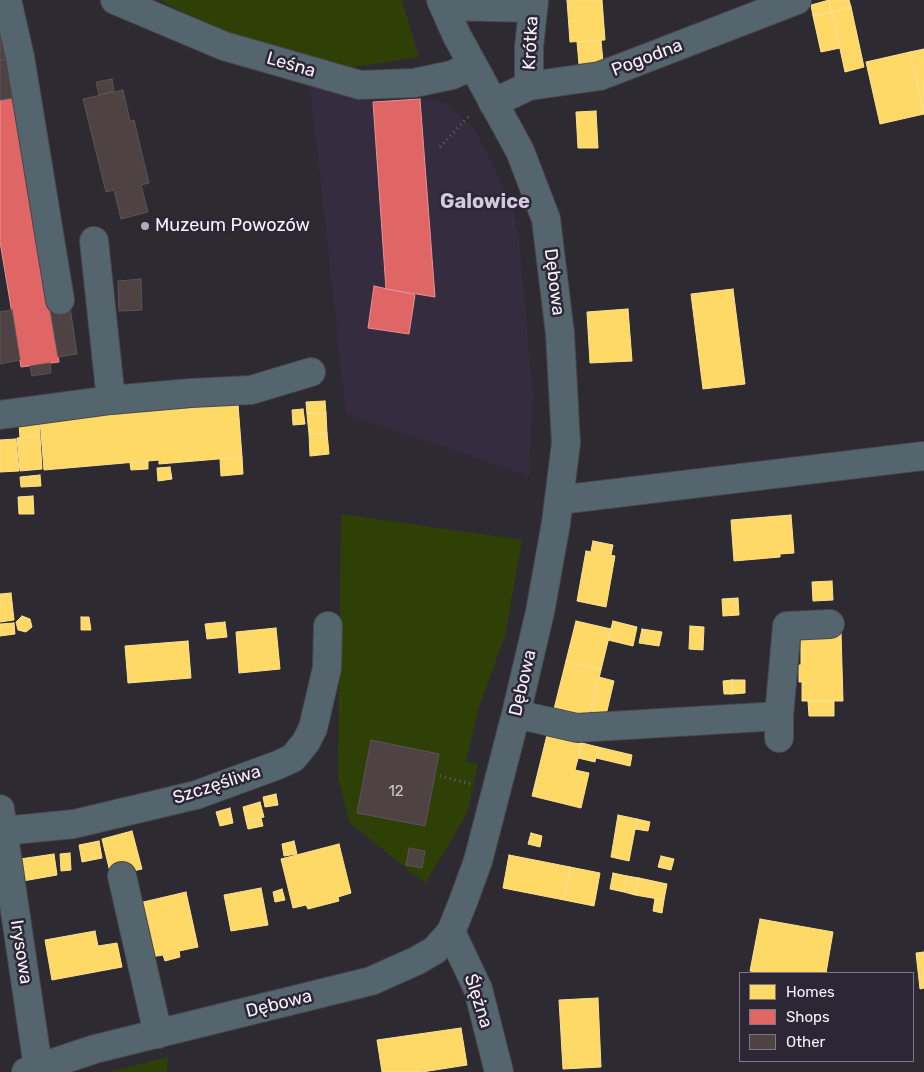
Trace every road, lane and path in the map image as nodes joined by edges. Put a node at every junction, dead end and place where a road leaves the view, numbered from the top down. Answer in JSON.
{"nodes":[{"id":1,"x":7,"y":0,"type":"edge"},
{"id":2,"x":115,"y":0,"type":"edge"},
{"id":3,"x":797,"y":0,"type":"edge"},
{"id":4,"x":442,"y":3,"type":"edge"},
{"id":5,"x":534,"y":4,"type":"edge"},
{"id":6,"x":473,"y":65,"type":"junction"},
{"id":7,"x":529,"y":86,"type":"junction"},
{"id":8,"x":482,"y":108,"type":"junction"},
{"id":9,"x":440,"y":147,"type":"dead end"},
{"id":10,"x":94,"y":241,"type":"dead end"},
{"id":11,"x":60,"y":300,"type":"dead end"},
{"id":12,"x":310,"y":372,"type":"dead end"},
{"id":13,"x":111,"y":400,"type":"junction"},
{"id":14,"x":0,"y":415,"type":"edge"},
{"id":15,"x":924,"y":456,"type":"edge"},
{"id":16,"x":559,"y":500,"type":"junction"},
{"id":17,"x":830,"y":624,"type":"dead end"},
{"id":18,"x":328,"y":626,"type":"dead end"},
{"id":19,"x":516,"y":714,"type":"junction"},
{"id":20,"x":440,"y":776,"type":"dead end"},
{"id":21,"x":479,"y":786,"type":"dead end"},
{"id":22,"x":1,"y":820,"type":"edge"},
{"id":23,"x":122,"y":876,"type":"dead end"},
{"id":24,"x":451,"y":932,"type":"junction"},
{"id":25,"x":158,"y":1034,"type":"junction"},
{"id":26,"x":32,"y":1069,"type":"edge"},
{"id":27,"x":499,"y":1072,"type":"edge"}],
"edges":[{"from":1,"to":11,"type":"street"},
{"from":2,"to":6,"type":"street","name":"Leśna"},
{"from":3,"to":7,"type":"street","name":"Pogodna"},
{"from":4,"to":5,"type":"street"},
{"from":4,"to":6,"type":"street","name":"Dębowa"},
{"from":5,"to":7,"type":"street","name":"Krótka"},
{"from":6,"to":8,"type":"street","name":"Dębowa"},
{"from":7,"to":8,"type":"street","name":"Pogodna"},
{"from":8,"to":9,"type":"path"},
{"from":8,"to":16,"type":"street","name":"Dębowa"},
{"from":10,"to":13,"type":"street"},
{"from":12,"to":13,"type":"street"},
{"from":13,"to":14,"type":"street"},
{"from":15,"to":16,"type":"street"},
{"from":16,"to":19,"type":"street","name":"Dębowa"},
{"from":17,"to":19,"type":"street"},
{"from":18,"to":22,"type":"street","name":"Szczęśliwa"},
{"from":19,"to":24,"type":"street","name":"Dębowa"},
{"from":20,"to":21,"type":"path"},
{"from":22,"to":26,"type":"street","name":"Irysowa"},
{"from":23,"to":25,"type":"street"},
{"from":24,"to":25,"type":"street","name":"Dębowa"},
{"from":24,"to":27,"type":"street","name":"Ślężna"},
{"from":25,"to":26,"type":"street","name":"Dębowa"}]}
